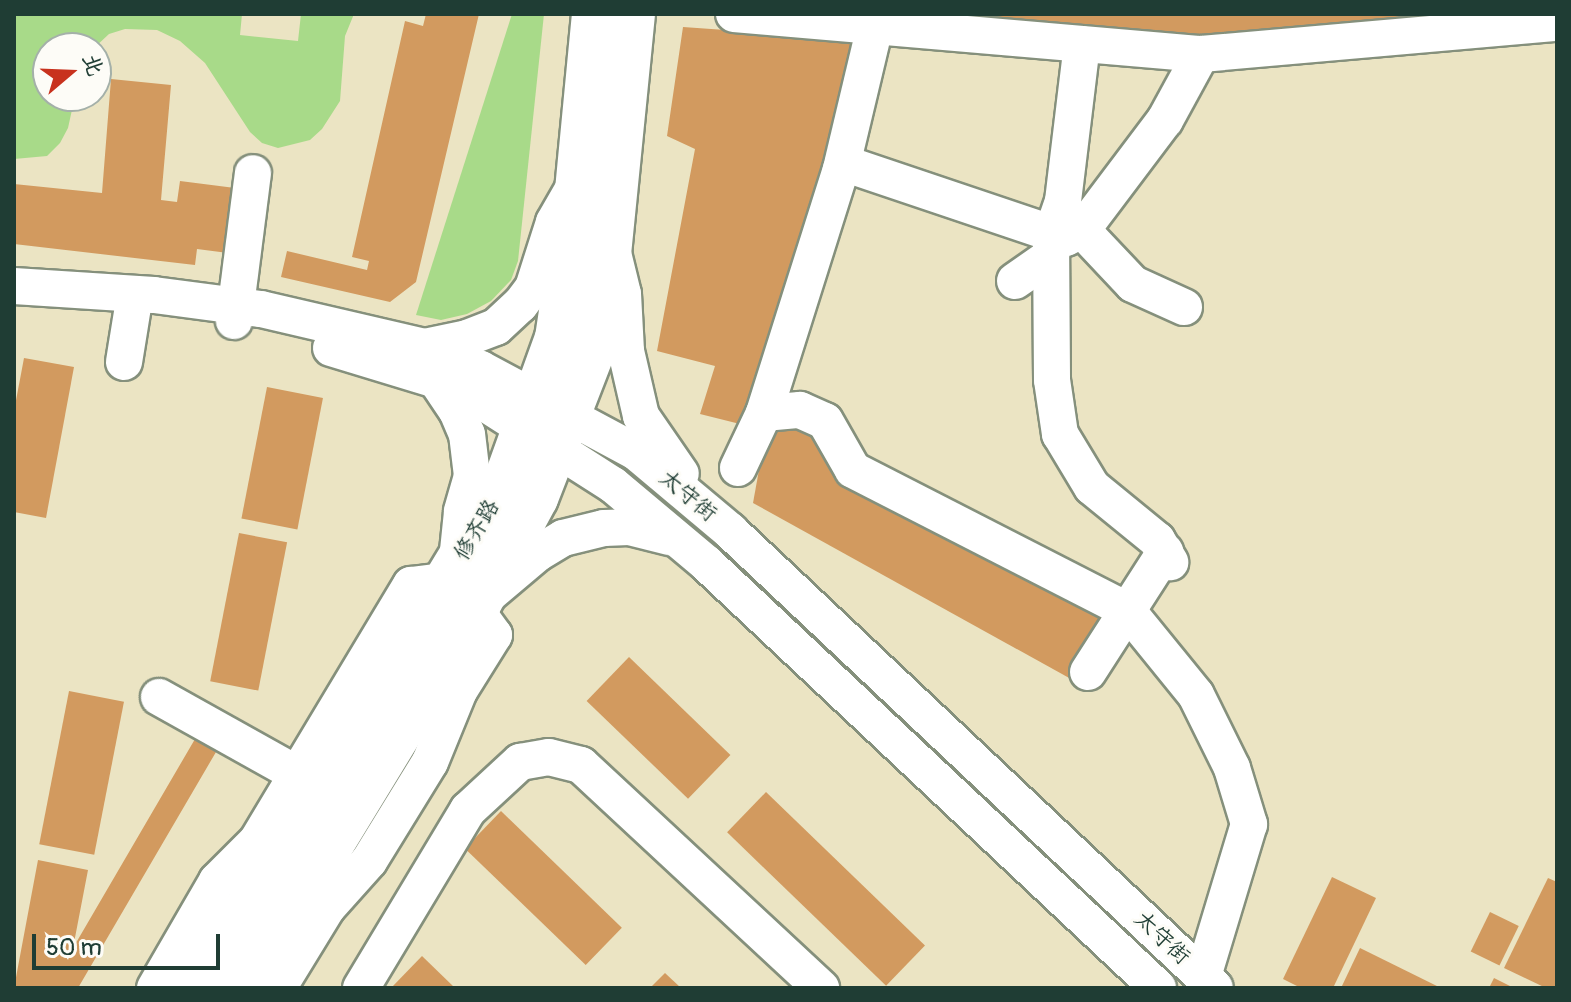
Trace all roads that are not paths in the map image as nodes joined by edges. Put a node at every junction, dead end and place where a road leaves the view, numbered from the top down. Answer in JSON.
{"nodes":[{"id":1,"x":594,"y":14,"type":"edge"},
{"id":2,"x":633,"y":14,"type":"edge"},
{"id":3,"x":734,"y":14,"type":"edge"},
{"id":4,"x":1557,"y":23,"type":"edge"},
{"id":5,"x":875,"y":26,"type":"junction"},
{"id":6,"x":1082,"y":44,"type":"junction"},
{"id":7,"x":1201,"y":54,"type":"junction"},
{"id":8,"x":843,"y":163,"type":"junction"},
{"id":9,"x":253,"y":173,"type":"dead end"},
{"id":10,"x":578,"y":181,"type":"junction"},
{"id":11,"x":1061,"y":240,"type":"junction"},
{"id":12,"x":610,"y":243,"type":"junction"},
{"id":13,"x":1015,"y":281,"type":"dead end"},
{"id":14,"x":14,"y":286,"type":"edge"},
{"id":15,"x":14,"y":300,"type":"edge"},
{"id":16,"x":134,"y":301,"type":"junction"},
{"id":17,"x":1184,"y":307,"type":"dead end"},
{"id":18,"x":234,"y":314,"type":"junction"},
{"id":19,"x":124,"y":362,"type":"dead end"},
{"id":20,"x":430,"y":364,"type":"junction"},
{"id":21,"x":764,"y":413,"type":"junction"},
{"id":22,"x":546,"y":423,"type":"junction"},
{"id":23,"x":738,"y":468,"type":"dead end"},
{"id":24,"x":710,"y":514,"type":"junction"},
{"id":25,"x":678,"y":540,"type":"junction"},
{"id":26,"x":464,"y":589,"type":"junction"},
{"id":27,"x":1127,"y":610,"type":"junction"},
{"id":28,"x":1088,"y":672,"type":"dead end"},
{"id":29,"x":159,"y":697,"type":"dead end"},
{"id":30,"x":309,"y":780,"type":"junction"},
{"id":31,"x":1202,"y":982,"type":"edge"},
{"id":32,"x":155,"y":988,"type":"edge"},
{"id":33,"x":198,"y":988,"type":"edge"},
{"id":34,"x":244,"y":988,"type":"edge"},
{"id":35,"x":278,"y":988,"type":"edge"},
{"id":36,"x":361,"y":988,"type":"edge"},
{"id":37,"x":821,"y":988,"type":"edge"},
{"id":38,"x":1158,"y":988,"type":"edge"}],
"edges":[{"from":1,"to":10,"type":"main road","name":"修齐路"},
{"from":2,"to":12,"type":"main road","name":"修齐路"},
{"from":3,"to":5,"type":"street"},
{"from":4,"to":7,"type":"street"},
{"from":5,"to":6,"type":"street"},
{"from":5,"to":8,"type":"street"},
{"from":6,"to":7,"type":"street"},
{"from":6,"to":11,"type":"street"},
{"from":7,"to":11,"type":"street"},
{"from":8,"to":11,"type":"street"},
{"from":8,"to":21,"type":"street"},
{"from":9,"to":18,"type":"street"},
{"from":10,"to":20,"type":"street"},
{"from":10,"to":22,"type":"main road","name":"修齐路"},
{"from":11,"to":13,"type":"street"},
{"from":11,"to":17,"type":"street"},
{"from":11,"to":27,"type":"street"},
{"from":12,"to":22,"type":"main road","name":"修齐路"},
{"from":12,"to":24,"type":"street"},
{"from":14,"to":16,"type":"street","name":"太守街"},
{"from":15,"to":16,"type":"street","name":"太守街"},
{"from":16,"to":18,"type":"street","name":"太守街"},
{"from":16,"to":19,"type":"street"},
{"from":18,"to":20,"type":"street","name":"太守街"},
{"from":20,"to":22,"type":"street","name":"太守街"},
{"from":20,"to":26,"type":"street"},
{"from":21,"to":23,"type":"street"},
{"from":21,"to":27,"type":"street"},
{"from":22,"to":24,"type":"street","name":"太守街"},
{"from":22,"to":25,"type":"street","name":"太守街"},
{"from":22,"to":26,"type":"main road","name":"修齐路"},
{"from":24,"to":31,"type":"street","name":"太守街"},
{"from":25,"to":26,"type":"street"},
{"from":25,"to":38,"type":"street","name":"太守街"},
{"from":26,"to":30,"type":"main road","name":"修齐路"},
{"from":26,"to":34,"type":"main road","name":"修齐路"},
{"from":26,"to":35,"type":"street"},
{"from":27,"to":28,"type":"street"},
{"from":27,"to":31,"type":"street"},
{"from":29,"to":30,"type":"street"},
{"from":30,"to":32,"type":"street"},
{"from":30,"to":33,"type":"main road","name":"修齐路"},
{"from":36,"to":37,"type":"street"}]}
